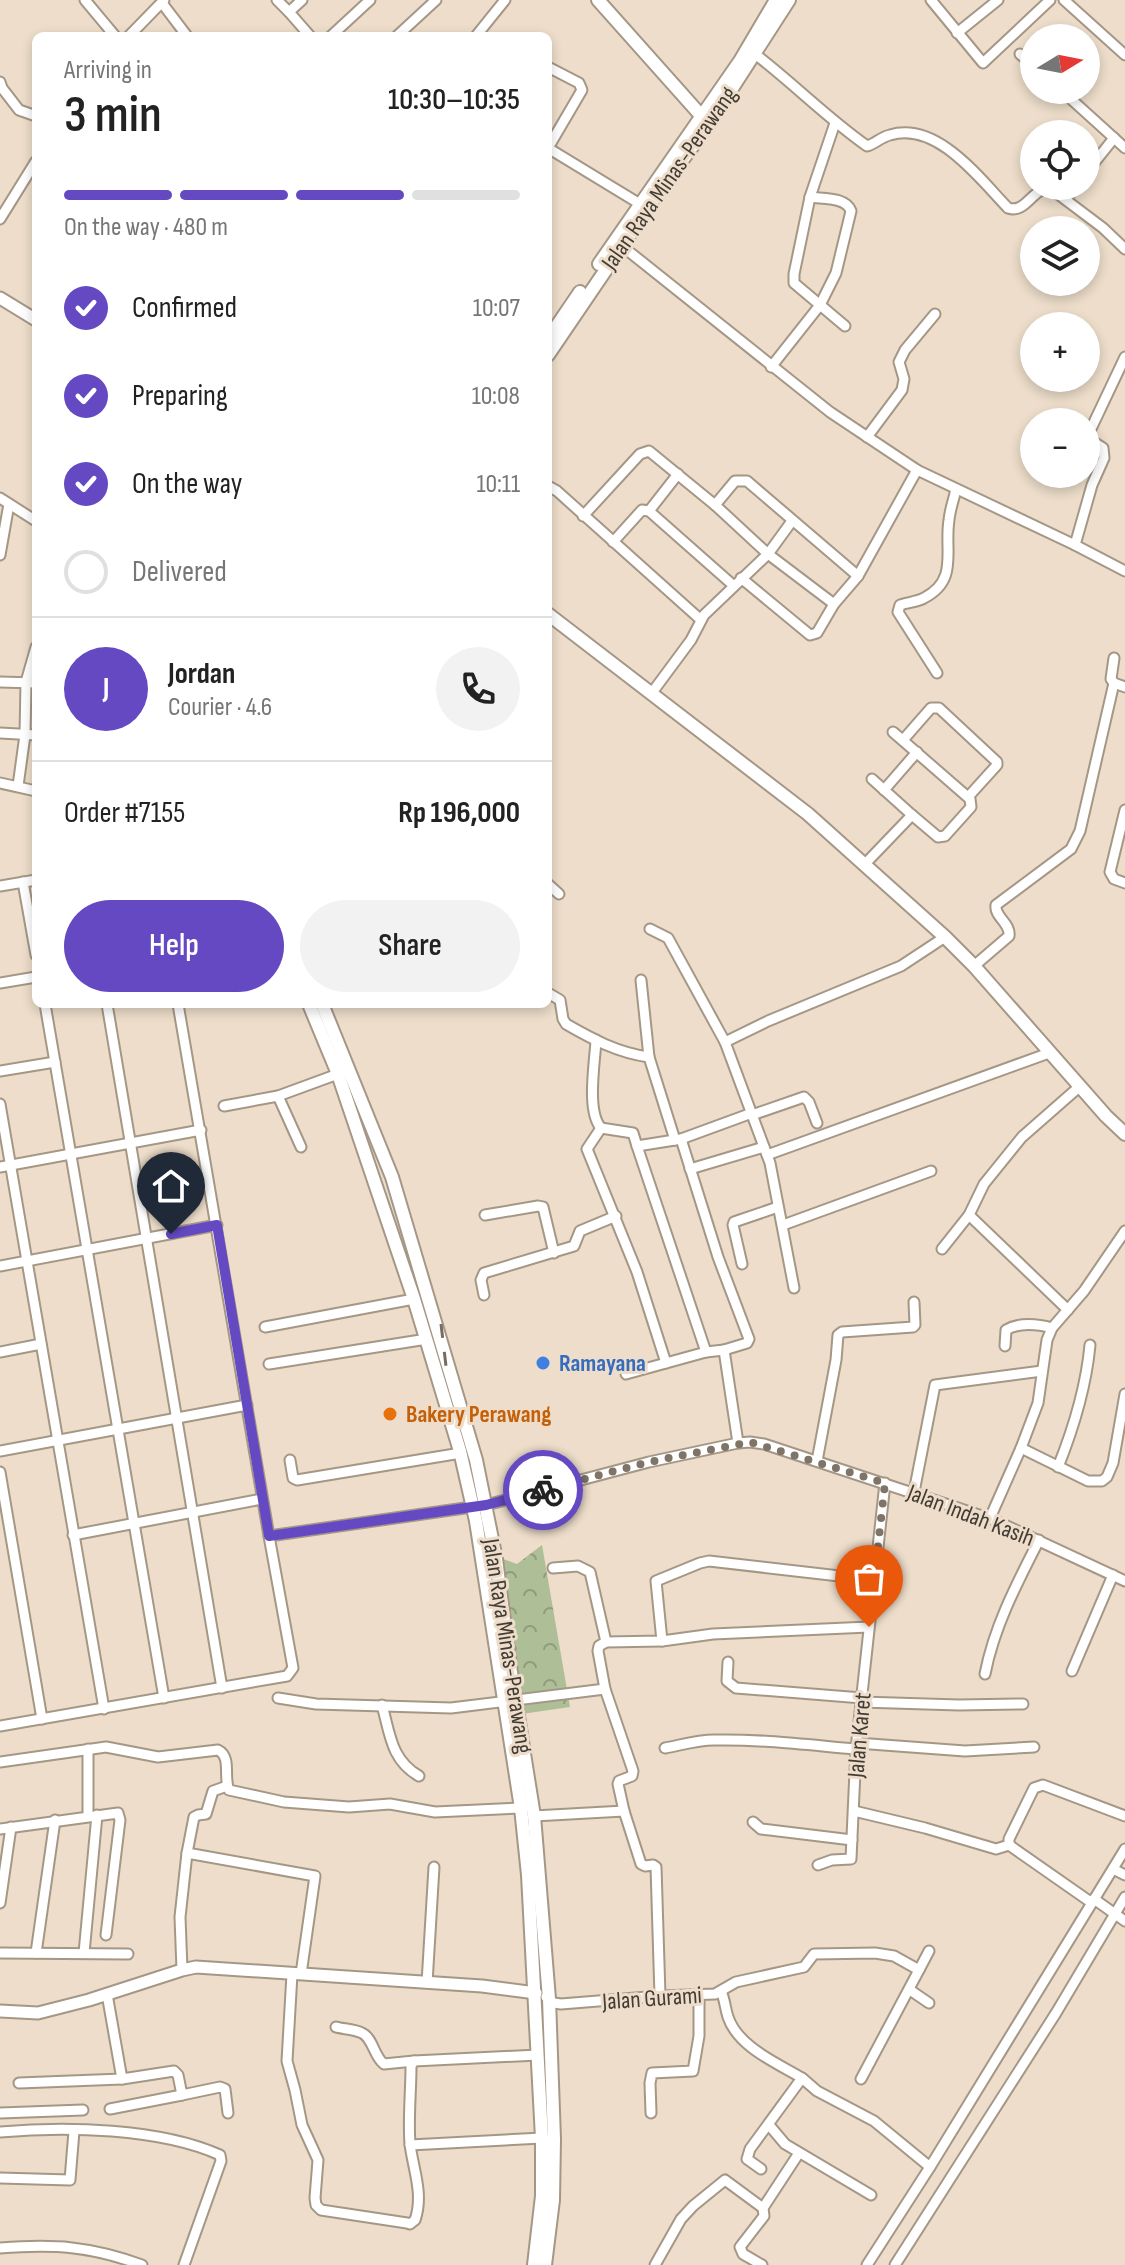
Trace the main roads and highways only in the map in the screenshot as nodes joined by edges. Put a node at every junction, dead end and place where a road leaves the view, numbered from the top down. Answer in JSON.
{"nodes":[{"id":1,"x":598,"y":0,"type":"edge"},
{"id":2,"x":776,"y":0,"type":"edge"},
{"id":3,"x":789,"y":0,"type":"edge"},
{"id":4,"x":705,"y":120,"type":"junction"},
{"id":5,"x":552,"y":333,"type":"edge"},
{"id":6,"x":552,"y":349,"type":"edge"},
{"id":7,"x":552,"y":617,"type":"edge"},
{"id":8,"x":311,"y":1008,"type":"edge"},
{"id":9,"x":324,"y":1008,"type":"edge"},
{"id":10,"x":1125,"y":1134,"type":"edge"},
{"id":11,"x":480,"y":1506,"type":"junction"},
{"id":12,"x":510,"y":1701,"type":"junction"},
{"id":13,"x":534,"y":2265,"type":"edge"},
{"id":14,"x":545,"y":2265,"type":"edge"}],
"edges":[{"from":1,"to":4,"type":"main road"},
{"from":2,"to":4,"type":"main road","name":"Jalan Raya Minas-Perawang"},
{"from":3,"to":4,"type":"main road","name":"Jalan Raya Minas-Perawang"},
{"from":4,"to":5,"type":"main road","name":"Jalan Raya Minas-Perawang"},
{"from":4,"to":6,"type":"main road","name":"Jalan Raya Minas-Perawang"},
{"from":7,"to":10,"type":"main road"},
{"from":8,"to":11,"type":"main road","name":"Jalan Raya Minas-Perawang"},
{"from":9,"to":11,"type":"main road","name":"Jalan Raya Minas-Perawang"},
{"from":11,"to":12,"type":"main road","name":"Jalan Raya Minas-Perawang"},
{"from":12,"to":13,"type":"main road","name":"Jalan Raya Minas-Perawang"},
{"from":12,"to":14,"type":"main road","name":"Jalan Raya Minas-Perawang"}]}
